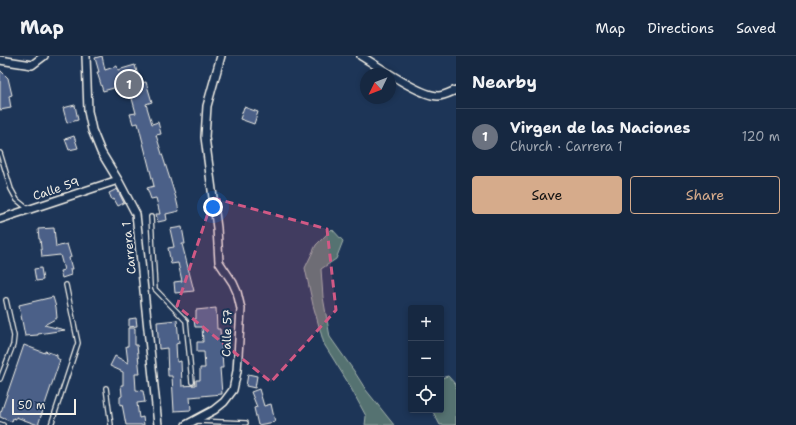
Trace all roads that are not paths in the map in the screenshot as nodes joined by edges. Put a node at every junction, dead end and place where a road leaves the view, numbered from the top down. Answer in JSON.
{"nodes":[{"id":1,"x":44,"y":56,"type":"edge"},
{"id":2,"x":86,"y":56,"type":"edge"},
{"id":3,"x":221,"y":56,"type":"edge"},
{"id":4,"x":361,"y":56,"type":"edge"},
{"id":5,"x":0,"y":60,"type":"edge"},
{"id":6,"x":456,"y":90,"type":"edge"},
{"id":7,"x":0,"y":153,"type":"edge"},
{"id":8,"x":118,"y":180,"type":"junction"},
{"id":9,"x":28,"y":209,"type":"junction"},
{"id":10,"x":151,"y":217,"type":"dead end"},
{"id":11,"x":0,"y":219,"type":"edge"},
{"id":12,"x":66,"y":285,"type":"dead end"},
{"id":13,"x":155,"y":289,"type":"junction"},
{"id":14,"x":144,"y":291,"type":"junction"},
{"id":15,"x":6,"y":300,"type":"dead end"},
{"id":16,"x":0,"y":379,"type":"edge"},
{"id":17,"x":192,"y":382,"type":"dead end"},
{"id":18,"x":106,"y":388,"type":"dead end"},
{"id":19,"x":194,"y":421,"type":"junction"},
{"id":20,"x":0,"y":424,"type":"edge"},
{"id":21,"x":246,"y":424,"type":"dead end"},
{"id":22,"x":3,"y":425,"type":"edge"},
{"id":23,"x":51,"y":425,"type":"edge"},
{"id":24,"x":110,"y":425,"type":"edge"},
{"id":25,"x":158,"y":425,"type":"edge"},
{"id":26,"x":187,"y":425,"type":"edge"}],
"edges":[{"from":1,"to":5,"type":"street"},
{"from":2,"to":8,"type":"street","name":"Carrera 1"},
{"from":3,"to":19,"type":"street","name":"Calle 57"},
{"from":4,"to":6,"type":"street"},
{"from":7,"to":9,"type":"lane"},
{"from":8,"to":9,"type":"street","name":"Calle 59"},
{"from":8,"to":14,"type":"street","name":"Carrera 1"},
{"from":9,"to":11,"type":"street","name":"Calle 59"},
{"from":10,"to":13,"type":"lane"},
{"from":12,"to":23,"type":"lane"},
{"from":13,"to":14,"type":"lane"},
{"from":13,"to":17,"type":"lane"},
{"from":14,"to":25,"type":"street","name":"Carrera 1"},
{"from":15,"to":16,"type":"lane"},
{"from":18,"to":24,"type":"lane"},
{"from":19,"to":21,"type":"lane"},
{"from":19,"to":26,"type":"street","name":"Calle 57"},
{"from":20,"to":22,"type":"lane"}]}
